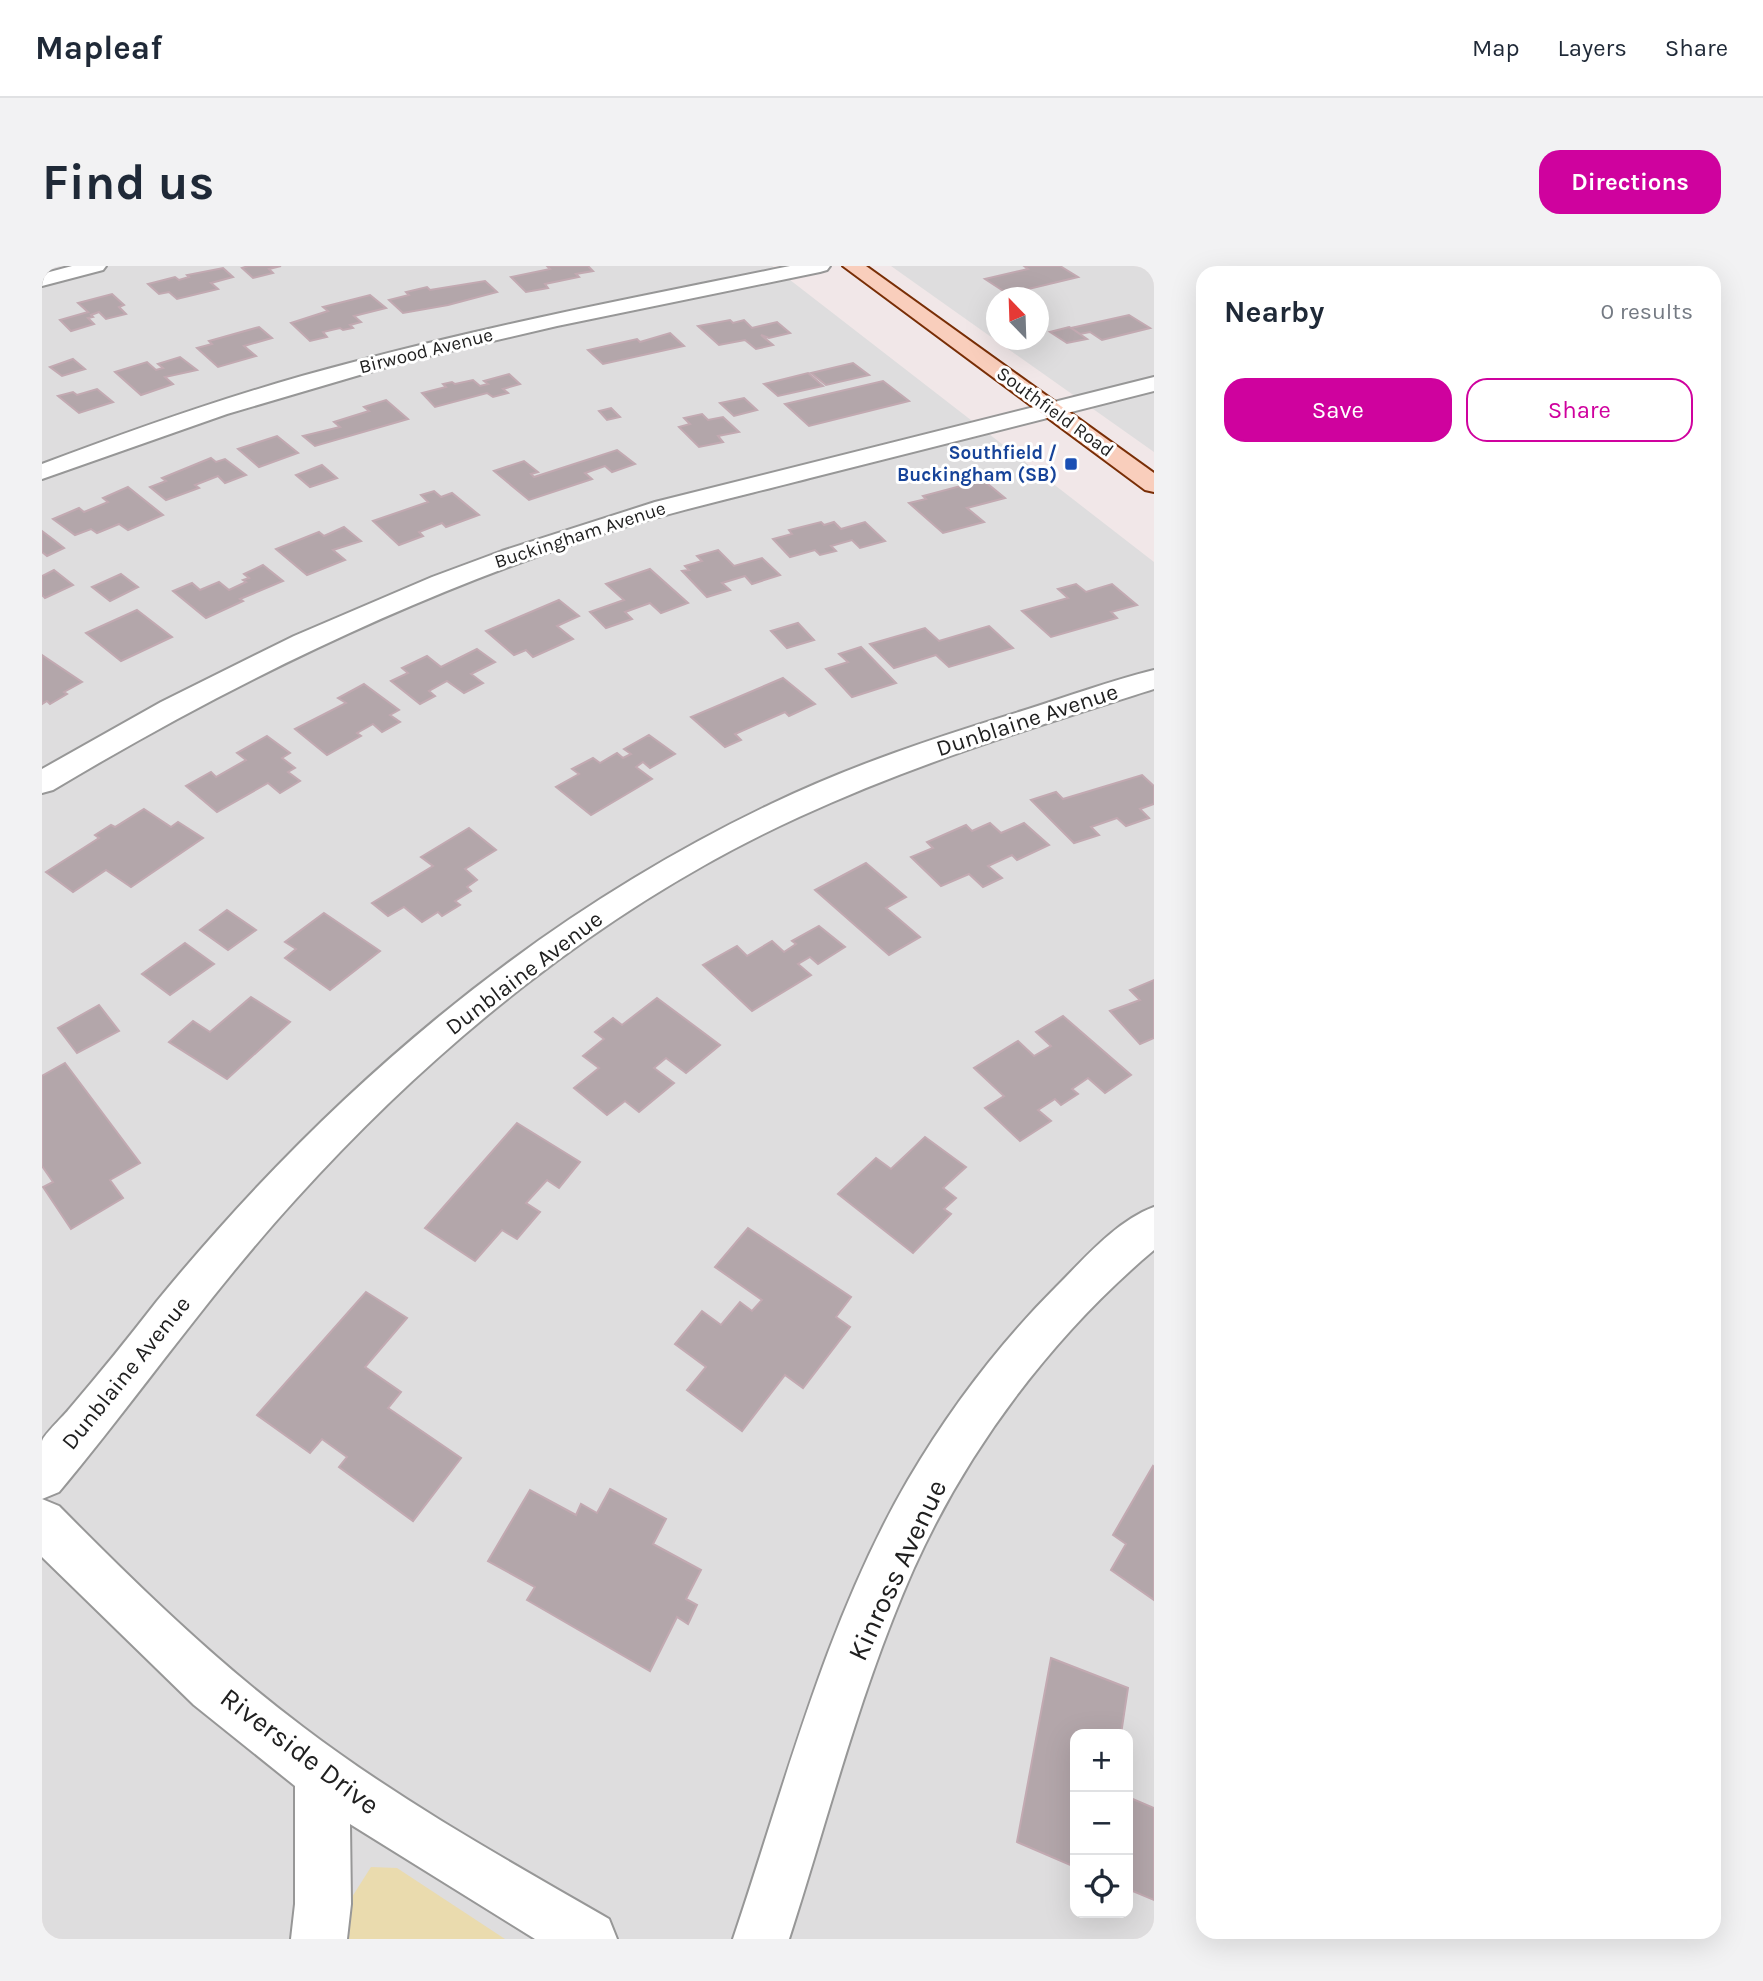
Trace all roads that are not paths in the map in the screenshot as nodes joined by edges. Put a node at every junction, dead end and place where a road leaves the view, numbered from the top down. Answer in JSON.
{"nodes":[{"id":1,"x":96,"y":266,"type":"edge"},
{"id":2,"x":820,"y":266,"type":"edge"},
{"id":3,"x":853,"y":266,"type":"edge"},
{"id":4,"x":42,"y":280,"type":"edge"},
{"id":5,"x":1154,"y":384,"type":"edge"},
{"id":6,"x":1052,"y":410,"type":"junction"},
{"id":7,"x":42,"y":472,"type":"edge"},
{"id":8,"x":1154,"y":485,"type":"edge"},
{"id":9,"x":1154,"y":679,"type":"edge"},
{"id":10,"x":42,"y":783,"type":"edge"},
{"id":11,"x":1154,"y":1225,"type":"edge"},
{"id":12,"x":42,"y":1476,"type":"edge"},
{"id":13,"x":42,"y":1523,"type":"edge"},
{"id":14,"x":322,"y":1774,"type":"junction"},
{"id":15,"x":319,"y":1939,"type":"edge"},
{"id":16,"x":589,"y":1939,"type":"edge"},
{"id":17,"x":761,"y":1939,"type":"edge"}],
"edges":[{"from":1,"to":4,"type":"street"},
{"from":2,"to":7,"type":"street","name":"Birwood Avenue"},
{"from":3,"to":6,"type":"main road","name":"Southfield Road"},
{"from":5,"to":6,"type":"street","name":"Buckingham Avenue"},
{"from":6,"to":8,"type":"main road","name":"Southfield Road"},
{"from":6,"to":10,"type":"street","name":"Buckingham Avenue"},
{"from":9,"to":12,"type":"street","name":"Dunblaine Avenue"},
{"from":11,"to":17,"type":"street","name":"Kinross Avenue"},
{"from":13,"to":14,"type":"street","name":"Riverside Drive"},
{"from":14,"to":15,"type":"street"},
{"from":14,"to":16,"type":"street","name":"Riverside Drive"}]}
